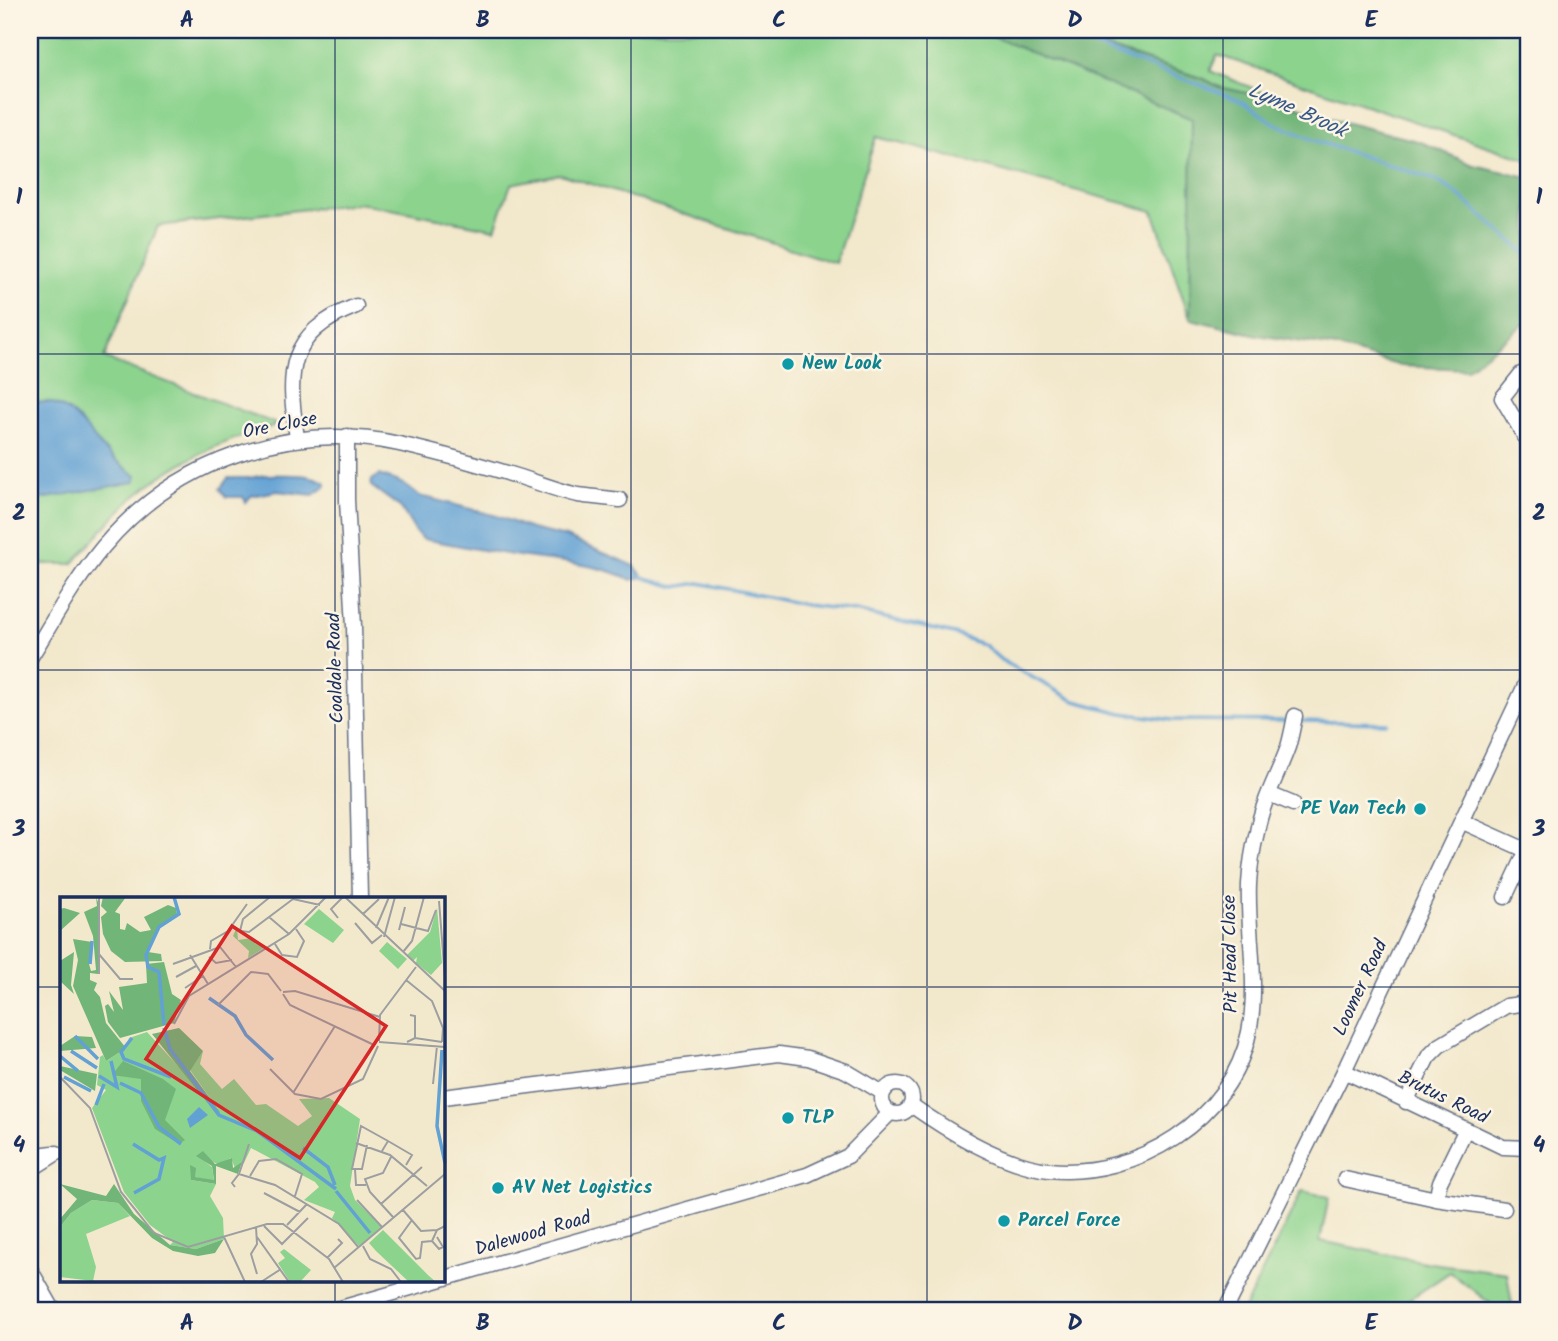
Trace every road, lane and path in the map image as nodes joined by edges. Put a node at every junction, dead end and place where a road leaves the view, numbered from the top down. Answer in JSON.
{"nodes":[{"id":1,"x":356,"y":306,"type":"dead end"},
{"id":2,"x":1521,"y":374,"type":"dead end"},
{"id":3,"x":347,"y":436,"type":"junction"},
{"id":4,"x":297,"y":438,"type":"junction"},
{"id":5,"x":1528,"y":442,"type":"edge"},
{"id":6,"x":620,"y":500,"type":"dead end"},
{"id":7,"x":30,"y":658,"type":"edge"},
{"id":8,"x":1528,"y":679,"type":"edge"},
{"id":9,"x":1295,"y":716,"type":"dead end"},
{"id":10,"x":1269,"y":794,"type":"junction"},
{"id":11,"x":1293,"y":804,"type":"dead end"},
{"id":12,"x":1461,"y":821,"type":"junction"},
{"id":13,"x":1528,"y":850,"type":"edge"},
{"id":14,"x":360,"y":897,"type":"edge"},
{"id":15,"x":1505,"y":897,"type":"dead end"},
{"id":16,"x":1528,"y":1003,"type":"edge"},
{"id":17,"x":1344,"y":1071,"type":"junction"},
{"id":18,"x":883,"y":1093,"type":"junction"},
{"id":19,"x":444,"y":1097,"type":"edge"},
{"id":20,"x":1406,"y":1102,"type":"junction"},
{"id":21,"x":911,"y":1105,"type":"junction"},
{"id":22,"x":890,"y":1113,"type":"junction"},
{"id":23,"x":1465,"y":1131,"type":"junction"},
{"id":24,"x":1528,"y":1148,"type":"edge"},
{"id":25,"x":59,"y":1152,"type":"edge"},
{"id":26,"x":30,"y":1156,"type":"edge"},
{"id":27,"x":30,"y":1170,"type":"edge"},
{"id":28,"x":1345,"y":1180,"type":"dead end"},
{"id":29,"x":1436,"y":1199,"type":"junction"},
{"id":30,"x":1504,"y":1209,"type":"dead end"},
{"id":31,"x":30,"y":1269,"type":"edge"},
{"id":32,"x":444,"y":1278,"type":"edge"},
{"id":33,"x":432,"y":1282,"type":"edge"},
{"id":34,"x":54,"y":1311,"type":"edge"},
{"id":35,"x":330,"y":1311,"type":"edge"},
{"id":36,"x":1225,"y":1311,"type":"edge"}],
"edges":[{"from":1,"to":4,"type":"street"},
{"from":2,"to":5,"type":"street"},
{"from":3,"to":4,"type":"street","name":"Ore Close"},
{"from":3,"to":6,"type":"street","name":"Ore Close"},
{"from":3,"to":14,"type":"street","name":"Coaldale Road"},
{"from":4,"to":7,"type":"street","name":"Ore Close"},
{"from":8,"to":12,"type":"street","name":"Loomer Road"},
{"from":9,"to":10,"type":"street","name":"Pit Head Close"},
{"from":10,"to":11,"type":"street"},
{"from":10,"to":21,"type":"street","name":"Pit Head Close"},
{"from":12,"to":13,"type":"street"},
{"from":12,"to":17,"type":"street","name":"Loomer Road"},
{"from":13,"to":15,"type":"street"},
{"from":16,"to":20,"type":"street"},
{"from":17,"to":20,"type":"street","name":"Brutus Road"},
{"from":17,"to":36,"type":"street","name":"Loomer Road"},
{"from":18,"to":19,"type":"street"},
{"from":18,"to":21,"type":"street"},
{"from":18,"to":22,"type":"street"},
{"from":20,"to":23,"type":"street","name":"Brutus Road"},
{"from":21,"to":22,"type":"street","name":"Dalewood Road"},
{"from":22,"to":32,"type":"street","name":"Dalewood Road"},
{"from":23,"to":24,"type":"street","name":"Brutus Road"},
{"from":23,"to":29,"type":"street"},
{"from":25,"to":26,"type":"street"},
{"from":25,"to":27,"type":"street"},
{"from":28,"to":29,"type":"street"},
{"from":29,"to":30,"type":"street"},
{"from":31,"to":34,"type":"street"},
{"from":33,"to":35,"type":"street","name":"Dalewood Road"}]}
